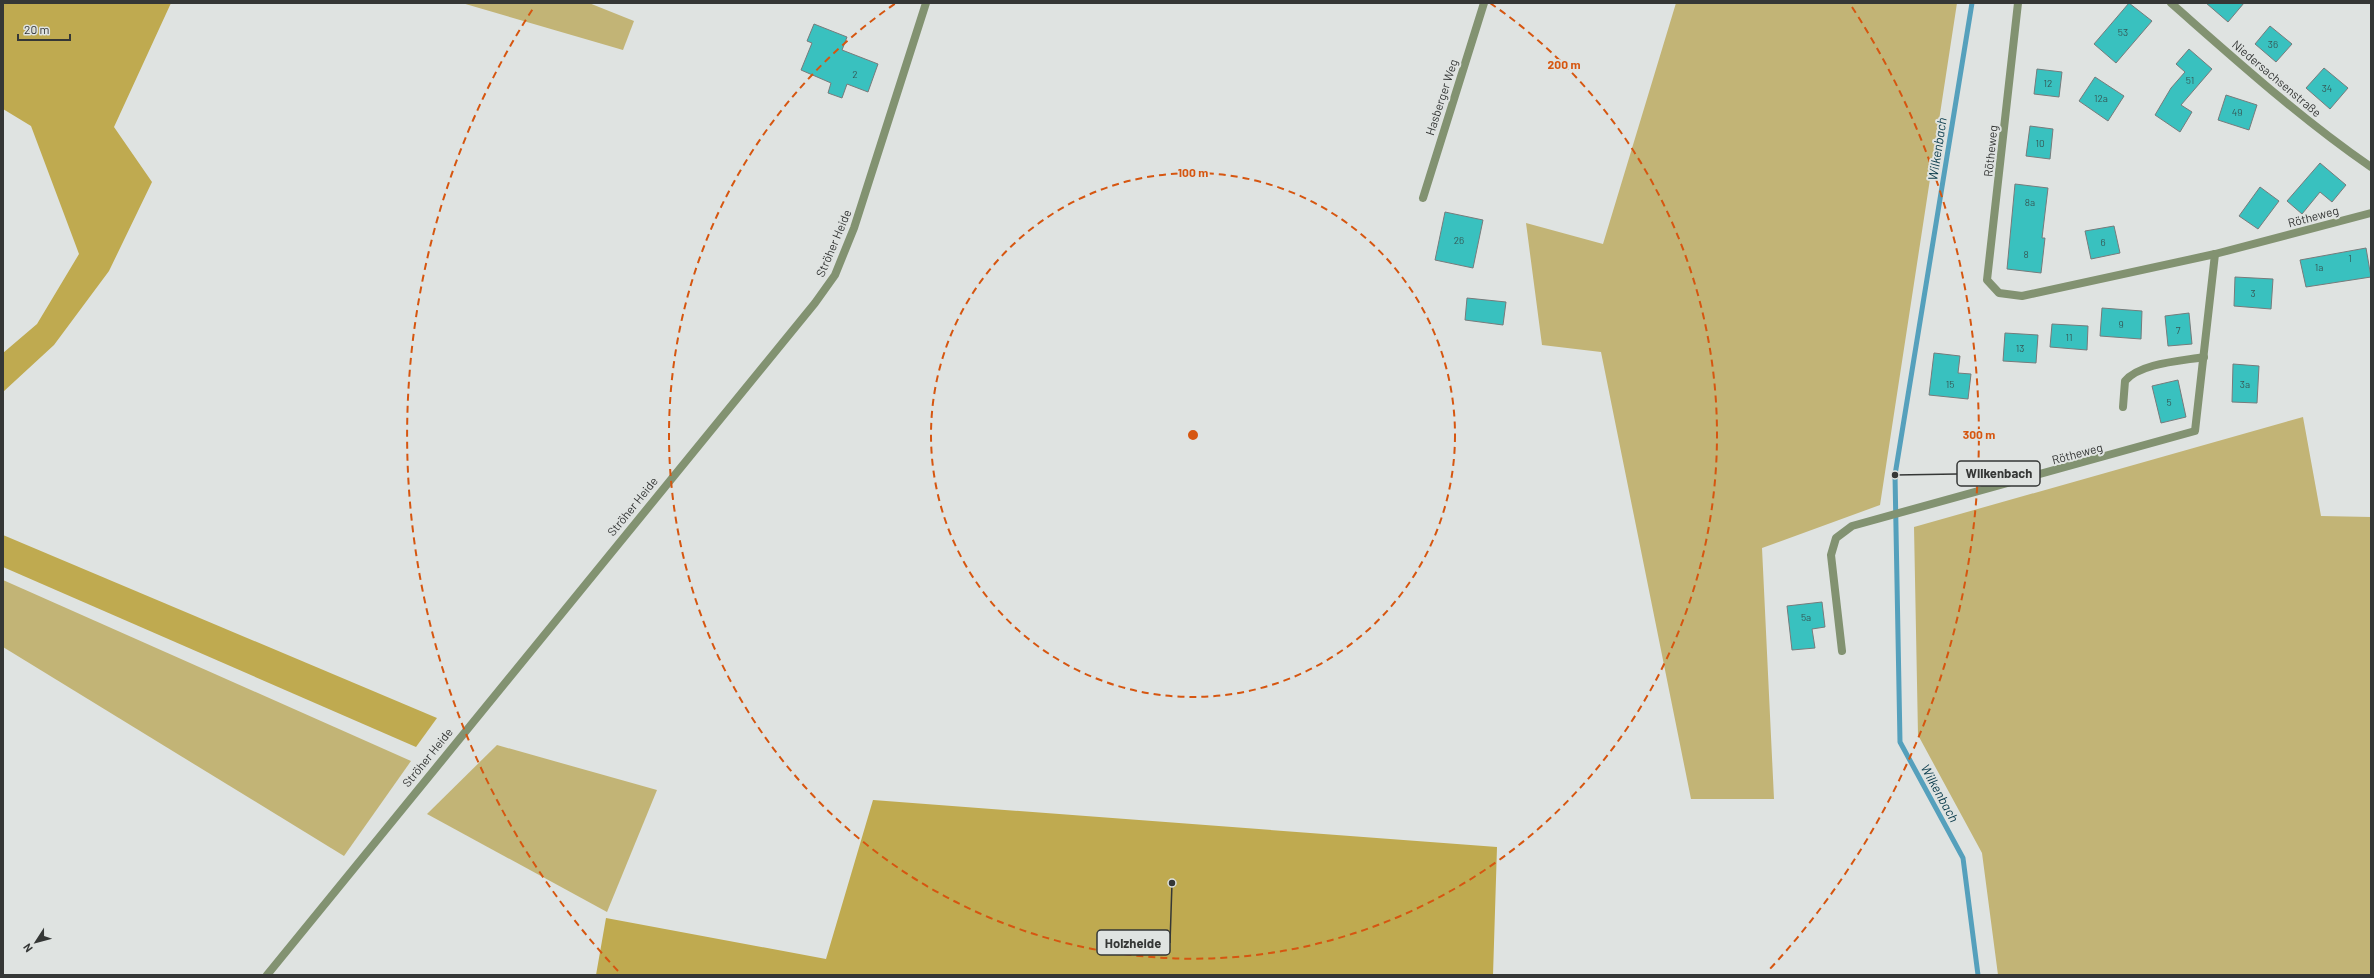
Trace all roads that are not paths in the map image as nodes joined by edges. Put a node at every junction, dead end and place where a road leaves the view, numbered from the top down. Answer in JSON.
{"nodes":[{"id":1,"x":926,"y":3,"type":"edge"},
{"id":2,"x":1484,"y":3,"type":"edge"},
{"id":3,"x":2018,"y":3,"type":"edge"},
{"id":4,"x":2171,"y":3,"type":"edge"},
{"id":5,"x":2371,"y":167,"type":"edge"},
{"id":6,"x":1423,"y":198,"type":"dead end"},
{"id":7,"x":2371,"y":213,"type":"edge"},
{"id":8,"x":2215,"y":254,"type":"junction"},
{"id":9,"x":2204,"y":357,"type":"junction"},
{"id":10,"x":2123,"y":407,"type":"dead end"},
{"id":11,"x":1842,"y":651,"type":"dead end"},
{"id":12,"x":267,"y":975,"type":"edge"}],
"edges":[{"from":1,"to":12,"type":"street","name":"Ströher Heide"},
{"from":2,"to":6,"type":"street","name":"Hasberger Weg"},
{"from":3,"to":8,"type":"street","name":"Rötheweg"},
{"from":4,"to":5,"type":"street","name":"Niedersachsenstraße"},
{"from":7,"to":8,"type":"street","name":"Rötheweg"},
{"from":8,"to":9,"type":"street","name":"Rötheweg"},
{"from":9,"to":10,"type":"street"},
{"from":9,"to":11,"type":"street","name":"Rötheweg"}]}
